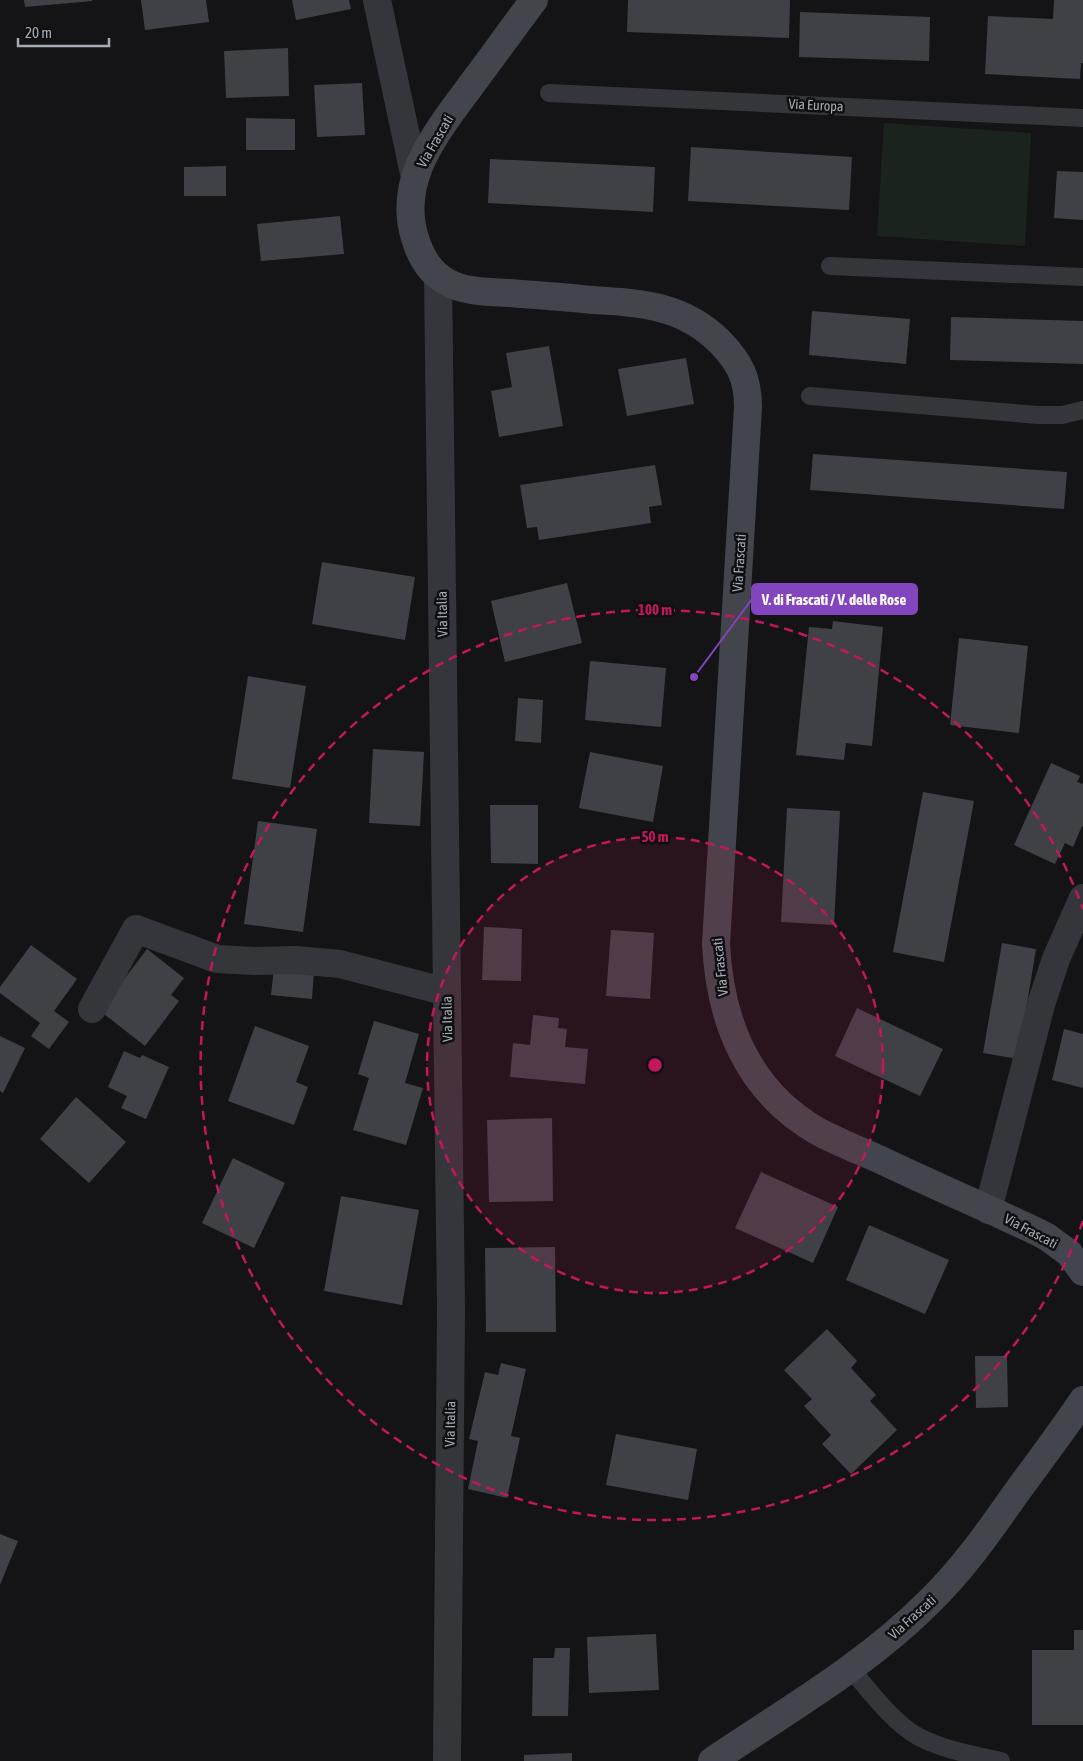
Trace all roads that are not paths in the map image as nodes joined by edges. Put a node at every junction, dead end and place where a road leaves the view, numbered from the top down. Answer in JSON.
{"nodes":[{"id":1,"x":377,"y":0,"type":"edge"},
{"id":2,"x":534,"y":0,"type":"edge"},
{"id":3,"x":549,"y":93,"type":"dead end"},
{"id":4,"x":1083,"y":118,"type":"edge"},
{"id":5,"x":415,"y":178,"type":"junction"},
{"id":6,"x":830,"y":266,"type":"dead end"},
{"id":7,"x":438,"y":276,"type":"junction"},
{"id":8,"x":1083,"y":277,"type":"edge"},
{"id":9,"x":810,"y":396,"type":"dead end"},
{"id":10,"x":1083,"y":410,"type":"edge"},
{"id":11,"x":1083,"y":898,"type":"edge"},
{"id":12,"x":447,"y":992,"type":"junction"},
{"id":13,"x":92,"y":1009,"type":"dead end"},
{"id":14,"x":988,"y":1210,"type":"junction"},
{"id":15,"x":1083,"y":1272,"type":"edge"},
{"id":16,"x":1083,"y":1400,"type":"edge"},
{"id":17,"x":850,"y":1668,"type":"junction"},
{"id":18,"x":447,"y":1761,"type":"edge"},
{"id":19,"x":712,"y":1761,"type":"edge"},
{"id":20,"x":1001,"y":1761,"type":"edge"}],
"edges":[{"from":1,"to":5,"type":"street"},
{"from":2,"to":5,"type":"main road","name":"Via Frascati"},
{"from":3,"to":4,"type":"lane","name":"Via Europa"},
{"from":5,"to":7,"type":"main road","name":"Via Frascati"},
{"from":6,"to":8,"type":"lane"},
{"from":7,"to":12,"type":"street","name":"Via Italia"},
{"from":7,"to":14,"type":"main road","name":"Via Frascati"},
{"from":9,"to":10,"type":"lane"},
{"from":11,"to":14,"type":"street"},
{"from":12,"to":13,"type":"street"},
{"from":12,"to":18,"type":"street","name":"Via Italia"},
{"from":14,"to":15,"type":"main road","name":"Via Frascati"},
{"from":16,"to":17,"type":"main road","name":"Via Frascati"},
{"from":17,"to":19,"type":"main road","name":"Via Frascati"},
{"from":17,"to":20,"type":"lane"}]}
